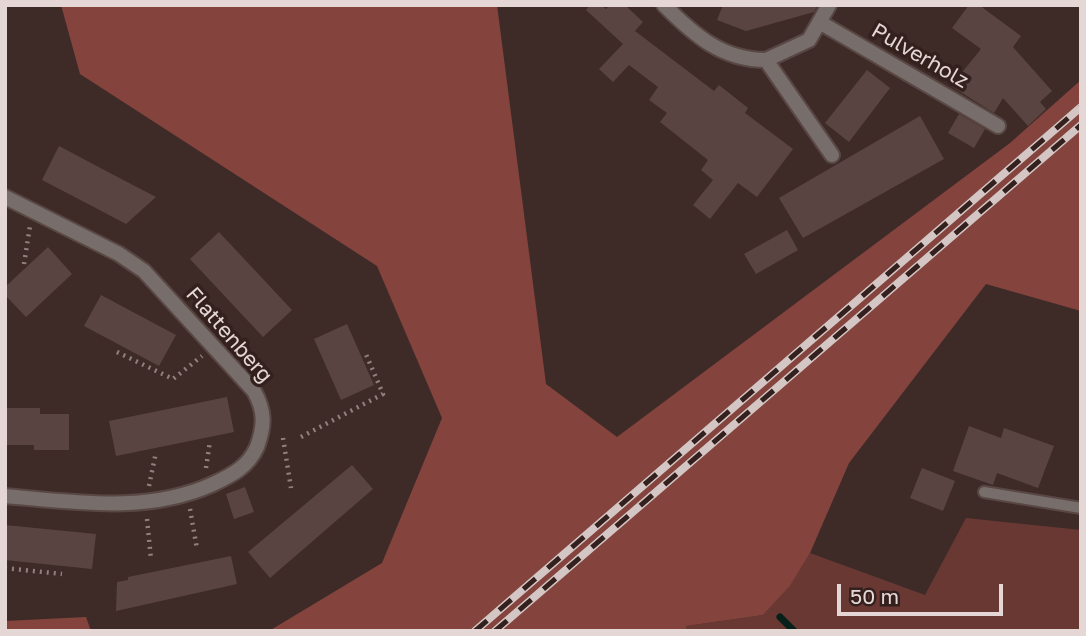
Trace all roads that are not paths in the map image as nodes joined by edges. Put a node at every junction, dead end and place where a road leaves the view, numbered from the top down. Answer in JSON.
{"nodes":[{"id":1,"x":664,"y":5,"type":"edge"},
{"id":2,"x":829,"y":5,"type":"edge"},
{"id":3,"x":821,"y":23,"type":"junction"},
{"id":4,"x":766,"y":60,"type":"junction"},
{"id":5,"x":999,"y":126,"type":"dead end"},
{"id":6,"x":832,"y":155,"type":"dead end"},
{"id":7,"x":5,"y":197,"type":"edge"},
{"id":8,"x":984,"y":492,"type":"dead end"},
{"id":9,"x":5,"y":496,"type":"edge"},
{"id":10,"x":1081,"y":508,"type":"edge"}],
"edges":[{"from":1,"to":4,"type":"street"},
{"from":2,"to":3,"type":"street"},
{"from":3,"to":4,"type":"street"},
{"from":3,"to":5,"type":"street","name":"Pulverholz"},
{"from":4,"to":6,"type":"street"},
{"from":7,"to":9,"type":"street","name":"Flattenberg"},
{"from":8,"to":10,"type":"lane"}]}
